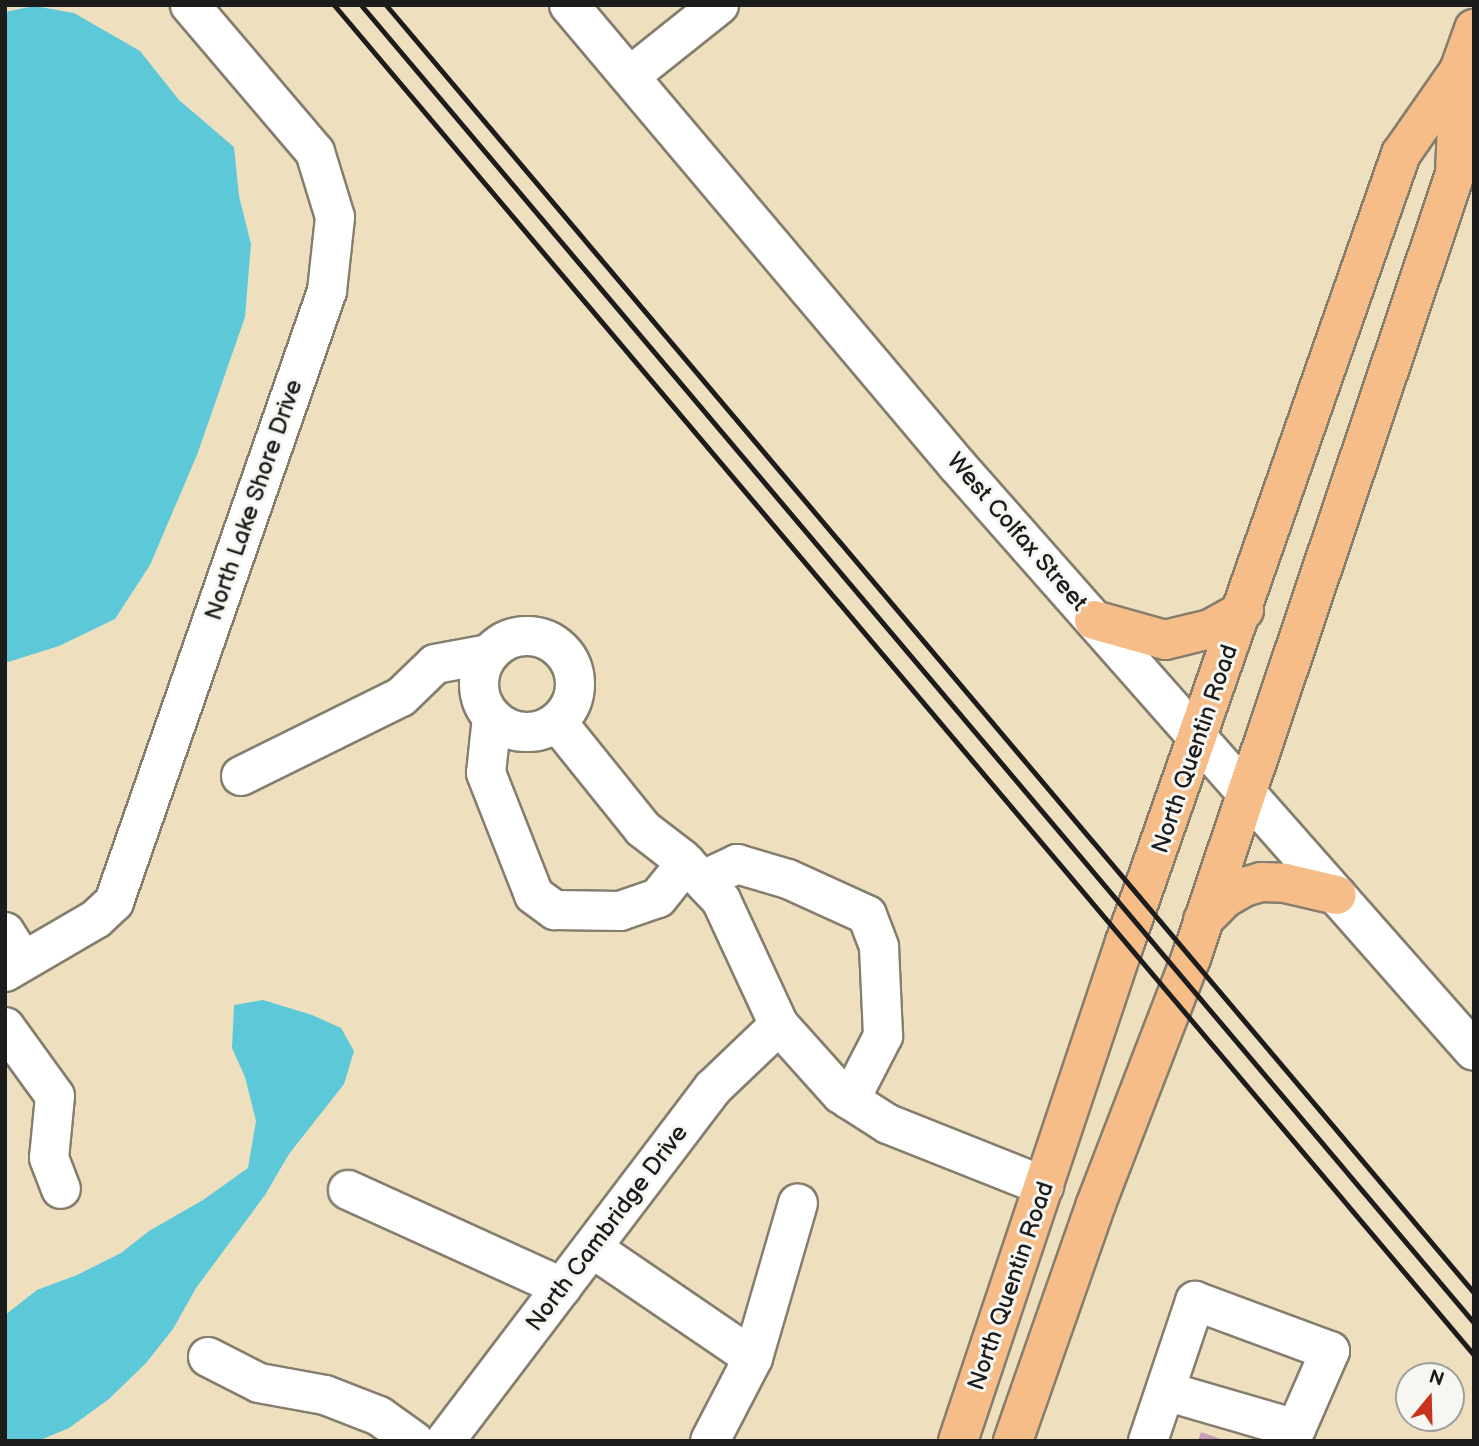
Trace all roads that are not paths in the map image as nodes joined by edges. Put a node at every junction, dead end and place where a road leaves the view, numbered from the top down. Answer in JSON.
{"nodes":[{"id":1,"x":190,"y":5,"type":"edge"},
{"id":2,"x":569,"y":5,"type":"edge"},
{"id":3,"x":719,"y":5,"type":"edge"},
{"id":4,"x":1474,"y":29,"type":"edge"},
{"id":5,"x":1466,"y":75,"type":"edge"},
{"id":6,"x":630,"y":76,"type":"junction"},
{"id":7,"x":1244,"y":610,"type":"junction"},
{"id":8,"x":1094,"y":620,"type":"junction"},
{"id":9,"x":489,"y":654,"type":"junction"},
{"id":10,"x":492,"y":717,"type":"junction"},
{"id":11,"x":557,"y":722,"type":"junction"},
{"id":12,"x":1198,"y":740,"type":"junction"},
{"id":13,"x":241,"y":776,"type":"dead end"},
{"id":14,"x":1246,"y":792,"type":"junction"},
{"id":15,"x":694,"y":872,"type":"junction"},
{"id":16,"x":1337,"y":895,"type":"junction"},
{"id":17,"x":1203,"y":920,"type":"junction"},
{"id":18,"x":11,"y":955,"type":"edge"},
{"id":19,"x":779,"y":1024,"type":"junction"},
{"id":20,"x":5,"y":1027,"type":"edge"},
{"id":21,"x":1474,"y":1051,"type":"edge"},
{"id":22,"x":850,"y":1100,"type":"junction"},
{"id":23,"x":1044,"y":1186,"type":"junction"},
{"id":24,"x":61,"y":1189,"type":"dead end"},
{"id":25,"x":348,"y":1190,"type":"dead end"},
{"id":26,"x":799,"y":1203,"type":"dead end"},
{"id":27,"x":592,"y":1248,"type":"junction"},
{"id":28,"x":562,"y":1287,"type":"junction"},
{"id":29,"x":208,"y":1357,"type":"dead end"},
{"id":30,"x":754,"y":1358,"type":"junction"},
{"id":31,"x":1165,"y":1391,"type":"dead end"},
{"id":32,"x":414,"y":1441,"type":"edge"},
{"id":33,"x":445,"y":1441,"type":"edge"},
{"id":34,"x":710,"y":1441,"type":"edge"},
{"id":35,"x":958,"y":1441,"type":"edge"},
{"id":36,"x":1013,"y":1441,"type":"edge"},
{"id":37,"x":1148,"y":1441,"type":"edge"}],
"edges":[{"from":1,"to":18,"type":"street","name":"North Lake Shore Drive"},
{"from":2,"to":6,"type":"street","name":"West Colfax Street"},
{"from":3,"to":6,"type":"street"},
{"from":4,"to":5,"type":"main road","name":"North Quentin Road"},
{"from":5,"to":7,"type":"main road","name":"North Quentin Road"},
{"from":5,"to":14,"type":"main road","name":"North Quentin Road"},
{"from":6,"to":8,"type":"street","name":"West Colfax Street"},
{"from":7,"to":8,"type":"main road"},
{"from":7,"to":12,"type":"main road","name":"North Quentin Road"},
{"from":8,"to":12,"type":"street","name":"West Colfax Street"},
{"from":9,"to":10,"type":"street"},
{"from":9,"to":11,"type":"street"},
{"from":9,"to":13,"type":"street"},
{"from":10,"to":11,"type":"street"},
{"from":10,"to":15,"type":"street"},
{"from":11,"to":15,"type":"street"},
{"from":12,"to":14,"type":"street","name":"West Colfax Street"},
{"from":12,"to":23,"type":"main road","name":"North Quentin Road"},
{"from":14,"to":16,"type":"street","name":"West Colfax Street"},
{"from":14,"to":17,"type":"main road","name":"North Quentin Road"},
{"from":15,"to":19,"type":"street"},
{"from":15,"to":22,"type":"street"},
{"from":16,"to":17,"type":"main road"},
{"from":16,"to":21,"type":"street","name":"West Colfax Street"},
{"from":17,"to":36,"type":"main road","name":"North Quentin Road"},
{"from":19,"to":22,"type":"street"},
{"from":19,"to":27,"type":"street","name":"North Cambridge Drive"},
{"from":20,"to":24,"type":"street"},
{"from":22,"to":23,"type":"street"},
{"from":23,"to":35,"type":"main road","name":"North Quentin Road"},
{"from":25,"to":28,"type":"street"},
{"from":26,"to":30,"type":"street"},
{"from":27,"to":28,"type":"street","name":"North Cambridge Drive"},
{"from":27,"to":30,"type":"street"},
{"from":28,"to":33,"type":"street","name":"North Cambridge Drive"},
{"from":29,"to":32,"type":"street"},
{"from":30,"to":34,"type":"street"},
{"from":31,"to":37,"type":"street"}]}
